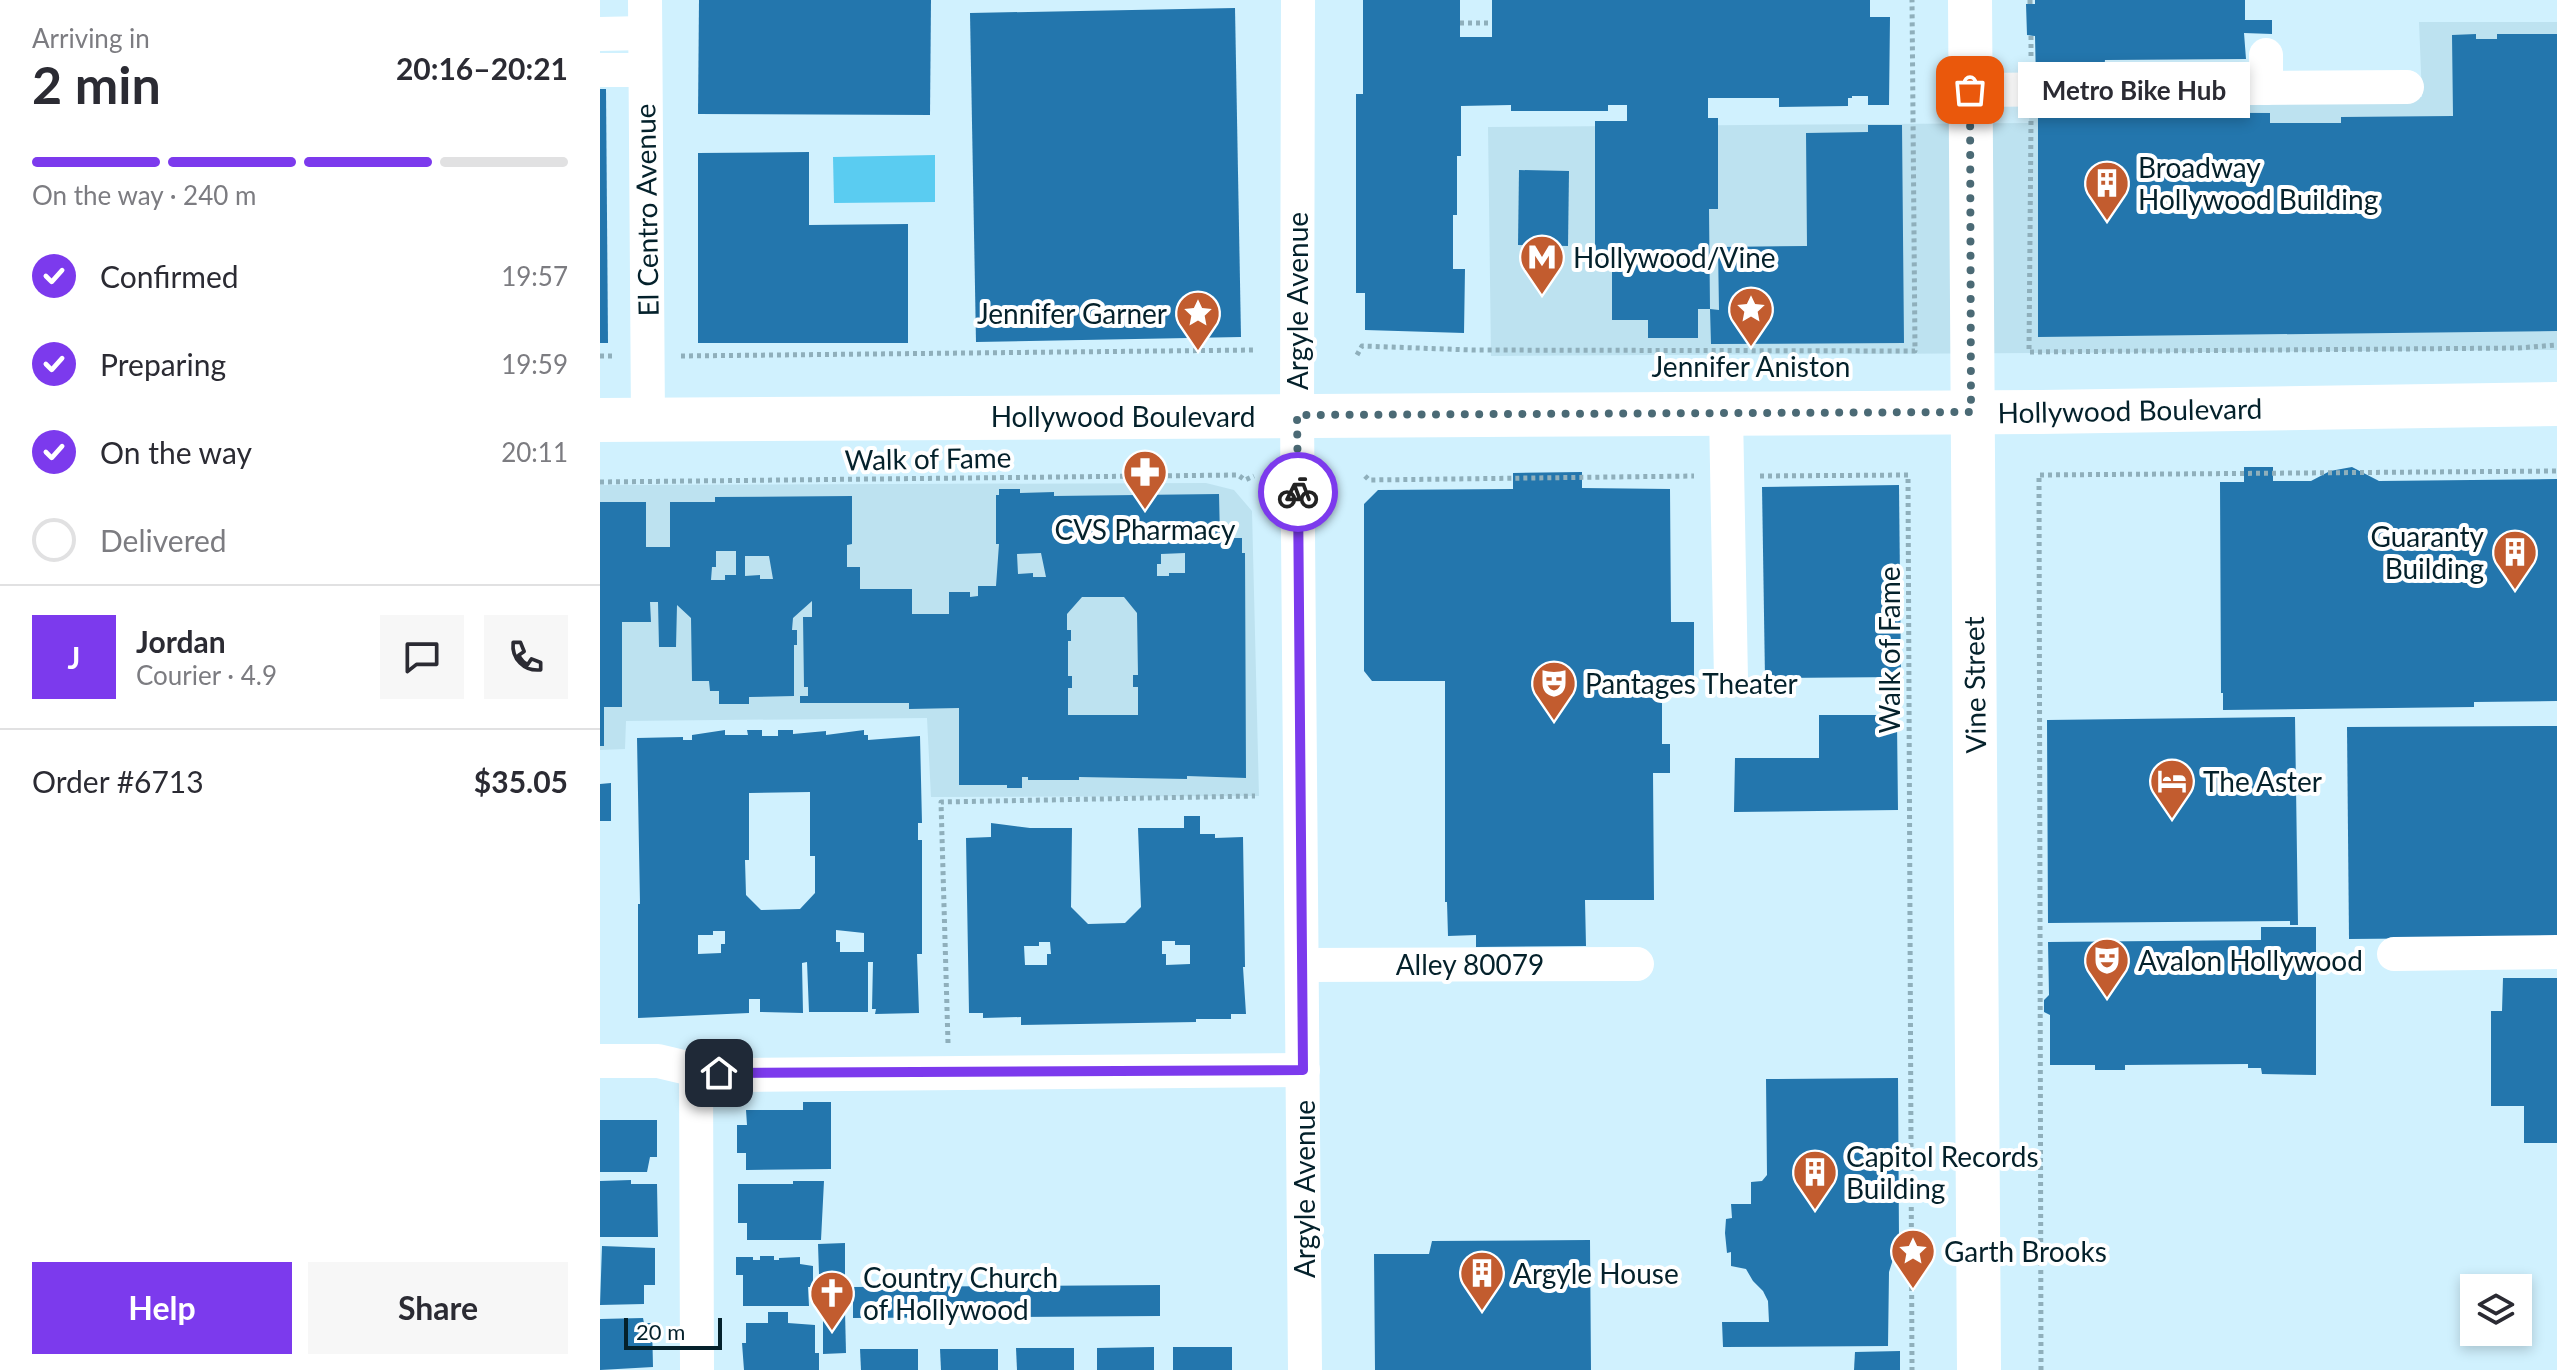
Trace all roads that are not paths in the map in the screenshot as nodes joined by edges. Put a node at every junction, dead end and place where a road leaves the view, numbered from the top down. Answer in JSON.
{"nodes":[{"id":1,"x":1298,"y":0,"type":"edge"},
{"id":2,"x":1970,"y":0,"type":"edge"},
{"id":3,"x":644,"y":16,"type":"edge"},
{"id":4,"x":600,"y":34,"type":"edge"},
{"id":5,"x":600,"y":70,"type":"edge"},
{"id":6,"x":644,"y":70,"type":"junction"},
{"id":7,"x":2407,"y":87,"type":"dead end"},
{"id":8,"x":1970,"y":90,"type":"junction"},
{"id":9,"x":2557,"y":404,"type":"edge"},
{"id":10,"x":1971,"y":412,"type":"junction"},
{"id":11,"x":1726,"y":413,"type":"junction"},
{"id":12,"x":1297,"y":415,"type":"junction"},
{"id":13,"x":648,"y":419,"type":"junction"},
{"id":14,"x":600,"y":420,"type":"edge"},
{"id":15,"x":1731,"y":680,"type":"dead end"},
{"id":16,"x":2557,"y":952,"type":"edge"},
{"id":17,"x":2394,"y":954,"type":"dead end"},
{"id":18,"x":1637,"y":964,"type":"dead end"},
{"id":19,"x":1302,"y":965,"type":"junction"},
{"id":20,"x":600,"y":1061,"type":"edge"},
{"id":21,"x":696,"y":1070,"type":"junction"},
{"id":22,"x":1303,"y":1070,"type":"junction"},
{"id":23,"x":697,"y":1370,"type":"edge"},
{"id":24,"x":1305,"y":1370,"type":"edge"},
{"id":25,"x":1979,"y":1370,"type":"edge"}],
"edges":[{"from":1,"to":12,"type":"street","name":"Argyle Avenue"},
{"from":2,"to":8,"type":"main road","name":"Vine Street"},
{"from":3,"to":4,"type":"street"},
{"from":3,"to":6,"type":"street","name":"El Centro Avenue"},
{"from":5,"to":6,"type":"street"},
{"from":6,"to":13,"type":"street","name":"El Centro Avenue"},
{"from":7,"to":8,"type":"street"},
{"from":8,"to":10,"type":"main road","name":"Vine Street"},
{"from":9,"to":10,"type":"main road","name":"Hollywood Boulevard"},
{"from":10,"to":11,"type":"main road","name":"Hollywood Boulevard"},
{"from":10,"to":25,"type":"main road","name":"Vine Street"},
{"from":11,"to":12,"type":"main road","name":"Hollywood Boulevard"},
{"from":11,"to":15,"type":"street"},
{"from":12,"to":13,"type":"main road","name":"Hollywood Boulevard"},
{"from":12,"to":19,"type":"street","name":"Argyle Avenue"},
{"from":13,"to":14,"type":"main road","name":"Hollywood Boulevard"},
{"from":16,"to":17,"type":"street"},
{"from":18,"to":19,"type":"street","name":"Alley 80079"},
{"from":19,"to":22,"type":"street","name":"Argyle Avenue"},
{"from":20,"to":21,"type":"street"},
{"from":21,"to":22,"type":"street"},
{"from":21,"to":23,"type":"street"},
{"from":22,"to":24,"type":"street","name":"Argyle Avenue"}]}
